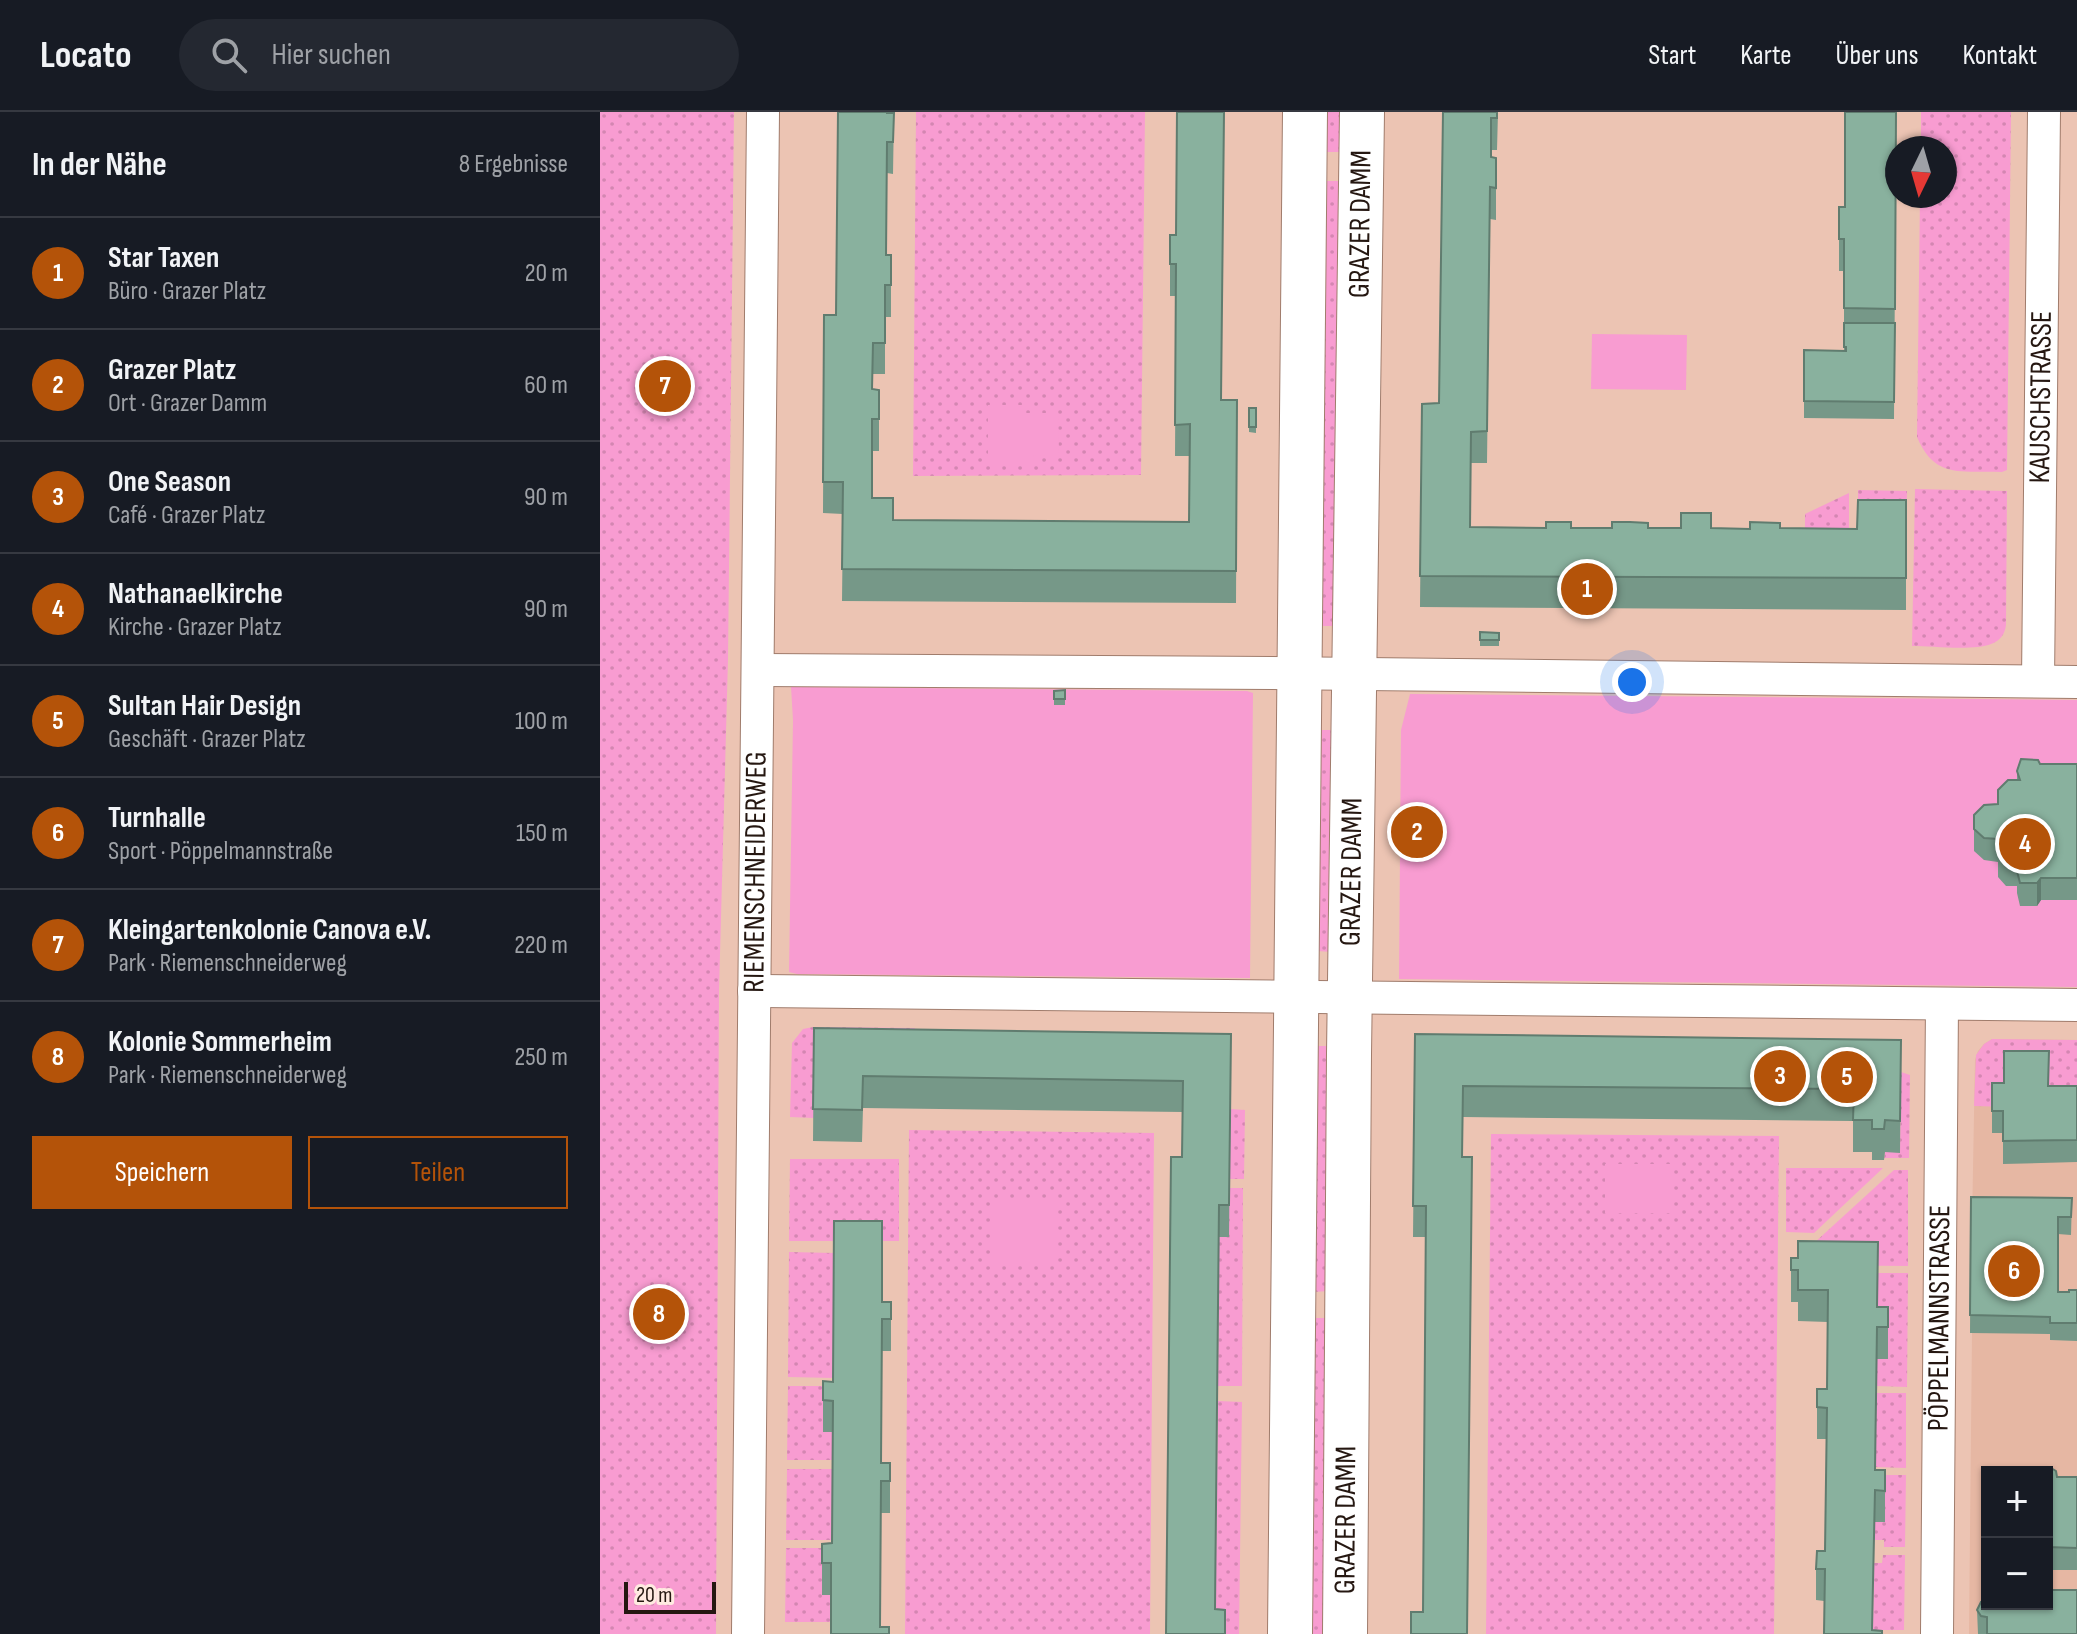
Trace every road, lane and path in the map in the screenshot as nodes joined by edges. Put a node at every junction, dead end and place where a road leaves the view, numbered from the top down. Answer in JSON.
{"nodes":[{"id":1,"x":763,"y":112,"type":"edge"},
{"id":2,"x":1305,"y":112,"type":"edge"},
{"id":3,"x":1362,"y":112,"type":"edge"},
{"id":4,"x":2044,"y":112,"type":"edge"},
{"id":5,"x":759,"y":670,"type":"junction"},
{"id":6,"x":1300,"y":673,"type":"junction"},
{"id":7,"x":1354,"y":674,"type":"junction"},
{"id":8,"x":2038,"y":681,"type":"junction"},
{"id":9,"x":2077,"y":682,"type":"edge"},
{"id":10,"x":754,"y":991,"type":"junction"},
{"id":11,"x":1297,"y":996,"type":"junction"},
{"id":12,"x":1350,"y":997,"type":"junction"},
{"id":13,"x":1942,"y":1004,"type":"junction"},
{"id":14,"x":2077,"y":1005,"type":"edge"},
{"id":15,"x":748,"y":1634,"type":"edge"},
{"id":16,"x":1290,"y":1634,"type":"edge"},
{"id":17,"x":1345,"y":1634,"type":"edge"},
{"id":18,"x":1937,"y":1634,"type":"edge"}],
"edges":[{"from":1,"to":5,"type":"street","name":"RIEMENSCHNEIDERWEG"},
{"from":2,"to":6,"type":"main road","name":"GRAZER DAMM"},
{"from":3,"to":7,"type":"main road","name":"GRAZER DAMM"},
{"from":4,"to":8,"type":"street","name":"KAUSCHSTRASSE"},
{"from":5,"to":6,"type":"street"},
{"from":5,"to":10,"type":"street","name":"RIEMENSCHNEIDERWEG"},
{"from":6,"to":7,"type":"street"},
{"from":6,"to":11,"type":"main road","name":"GRAZER DAMM"},
{"from":7,"to":8,"type":"street"},
{"from":7,"to":12,"type":"main road","name":"GRAZER DAMM"},
{"from":8,"to":9,"type":"street"},
{"from":10,"to":11,"type":"street"},
{"from":10,"to":15,"type":"street","name":"RIEMENSCHNEIDERWEG"},
{"from":11,"to":12,"type":"street"},
{"from":11,"to":16,"type":"main road","name":"GRAZER DAMM"},
{"from":12,"to":13,"type":"street"},
{"from":12,"to":17,"type":"main road","name":"GRAZER DAMM"},
{"from":13,"to":14,"type":"street"},
{"from":13,"to":18,"type":"street","name":"PÖPPELMANNSTRASSE"}]}
